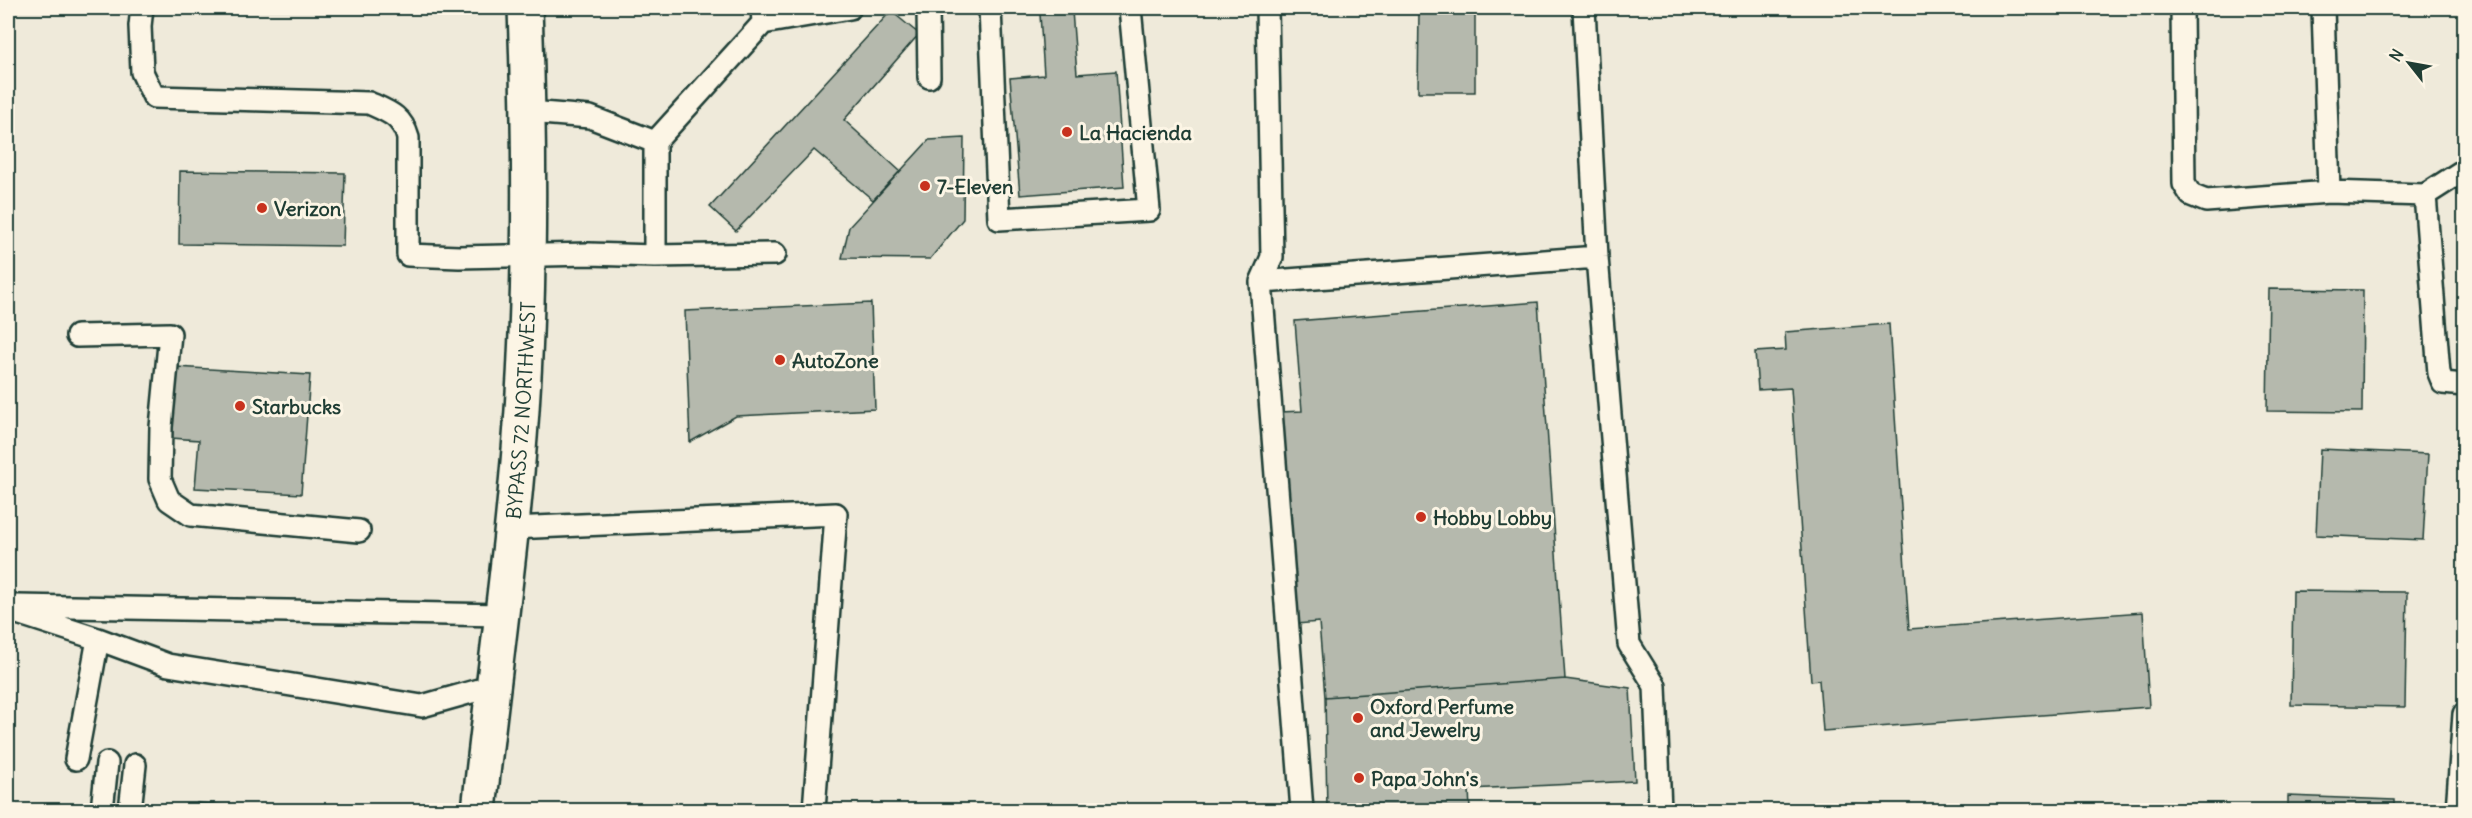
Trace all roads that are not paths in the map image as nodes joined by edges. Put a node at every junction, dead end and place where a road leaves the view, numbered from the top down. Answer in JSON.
{"nodes":[{"id":1,"x":142,"y":8,"type":"edge"},
{"id":2,"x":525,"y":8,"type":"edge"},
{"id":3,"x":850,"y":8,"type":"edge"},
{"id":4,"x":928,"y":8,"type":"edge"},
{"id":5,"x":990,"y":8,"type":"edge"},
{"id":6,"x":1130,"y":8,"type":"edge"},
{"id":7,"x":1267,"y":8,"type":"edge"},
{"id":8,"x":1584,"y":8,"type":"edge"},
{"id":9,"x":2182,"y":8,"type":"edge"},
{"id":10,"x":2323,"y":8,"type":"edge"},
{"id":11,"x":763,"y":15,"type":"edge"},
{"id":12,"x":929,"y":78,"type":"dead end"},
{"id":13,"x":529,"y":111,"type":"junction"},
{"id":14,"x":655,"y":142,"type":"junction"},
{"id":15,"x":2464,"y":170,"type":"edge"},
{"id":16,"x":2329,"y":192,"type":"junction"},
{"id":17,"x":2425,"y":195,"type":"junction"},
{"id":18,"x":775,"y":254,"type":"dead end"},
{"id":19,"x":529,"y":256,"type":"junction"},
{"id":20,"x":655,"y":256,"type":"junction"},
{"id":21,"x":1597,"y":258,"type":"junction"},
{"id":22,"x":1261,"y":282,"type":"junction"},
{"id":23,"x":77,"y":336,"type":"dead end"},
{"id":24,"x":2464,"y":386,"type":"edge"},
{"id":25,"x":512,"y":528,"type":"junction"},
{"id":26,"x":359,"y":531,"type":"dead end"},
{"id":27,"x":8,"y":608,"type":"edge"},
{"id":28,"x":502,"y":615,"type":"junction"},
{"id":29,"x":98,"y":639,"type":"junction"},
{"id":30,"x":493,"y":686,"type":"junction"},
{"id":31,"x":2464,"y":714,"type":"edge"},
{"id":32,"x":76,"y":759,"type":"dead end"},
{"id":33,"x":107,"y":763,"type":"dead end"},
{"id":34,"x":135,"y":765,"type":"dead end"},
{"id":35,"x":102,"y":810,"type":"edge"},
{"id":36,"x":130,"y":810,"type":"edge"},
{"id":37,"x":479,"y":810,"type":"edge"},
{"id":38,"x":814,"y":810,"type":"edge"},
{"id":39,"x":1302,"y":810,"type":"edge"},
{"id":40,"x":1660,"y":810,"type":"edge"},
{"id":41,"x":2457,"y":810,"type":"edge"}],
"edges":[{"from":1,"to":19,"type":"lane"},
{"from":2,"to":13,"type":"highway","name":"BYPASS 72 NORTHWEST"},
{"from":3,"to":11,"type":"lane"},
{"from":4,"to":12,"type":"lane"},
{"from":5,"to":6,"type":"lane"},
{"from":7,"to":22,"type":"lane"},
{"from":8,"to":21,"type":"lane"},
{"from":9,"to":16,"type":"lane"},
{"from":10,"to":16,"type":"lane"},
{"from":11,"to":14,"type":"lane"},
{"from":13,"to":14,"type":"lane"},
{"from":13,"to":19,"type":"highway","name":"BYPASS 72 NORTHWEST"},
{"from":14,"to":20,"type":"lane"},
{"from":15,"to":17,"type":"lane"},
{"from":16,"to":17,"type":"lane"},
{"from":17,"to":24,"type":"lane"},
{"from":18,"to":20,"type":"lane"},
{"from":19,"to":20,"type":"lane"},
{"from":19,"to":25,"type":"highway","name":"BYPASS 72 NORTHWEST"},
{"from":21,"to":22,"type":"lane"},
{"from":21,"to":40,"type":"lane"},
{"from":22,"to":39,"type":"lane"},
{"from":23,"to":26,"type":"lane"},
{"from":25,"to":28,"type":"highway","name":"BYPASS 72 NORTHWEST"},
{"from":25,"to":38,"type":"lane"},
{"from":27,"to":28,"type":"lane"},
{"from":27,"to":29,"type":"lane"},
{"from":28,"to":30,"type":"highway","name":"BYPASS 72 NORTHWEST"},
{"from":29,"to":30,"type":"lane"},
{"from":29,"to":32,"type":"lane"},
{"from":30,"to":37,"type":"highway","name":"BYPASS 72 NORTHWEST"},
{"from":31,"to":41,"type":"lane"},
{"from":33,"to":35,"type":"lane"},
{"from":34,"to":36,"type":"lane"}]}
